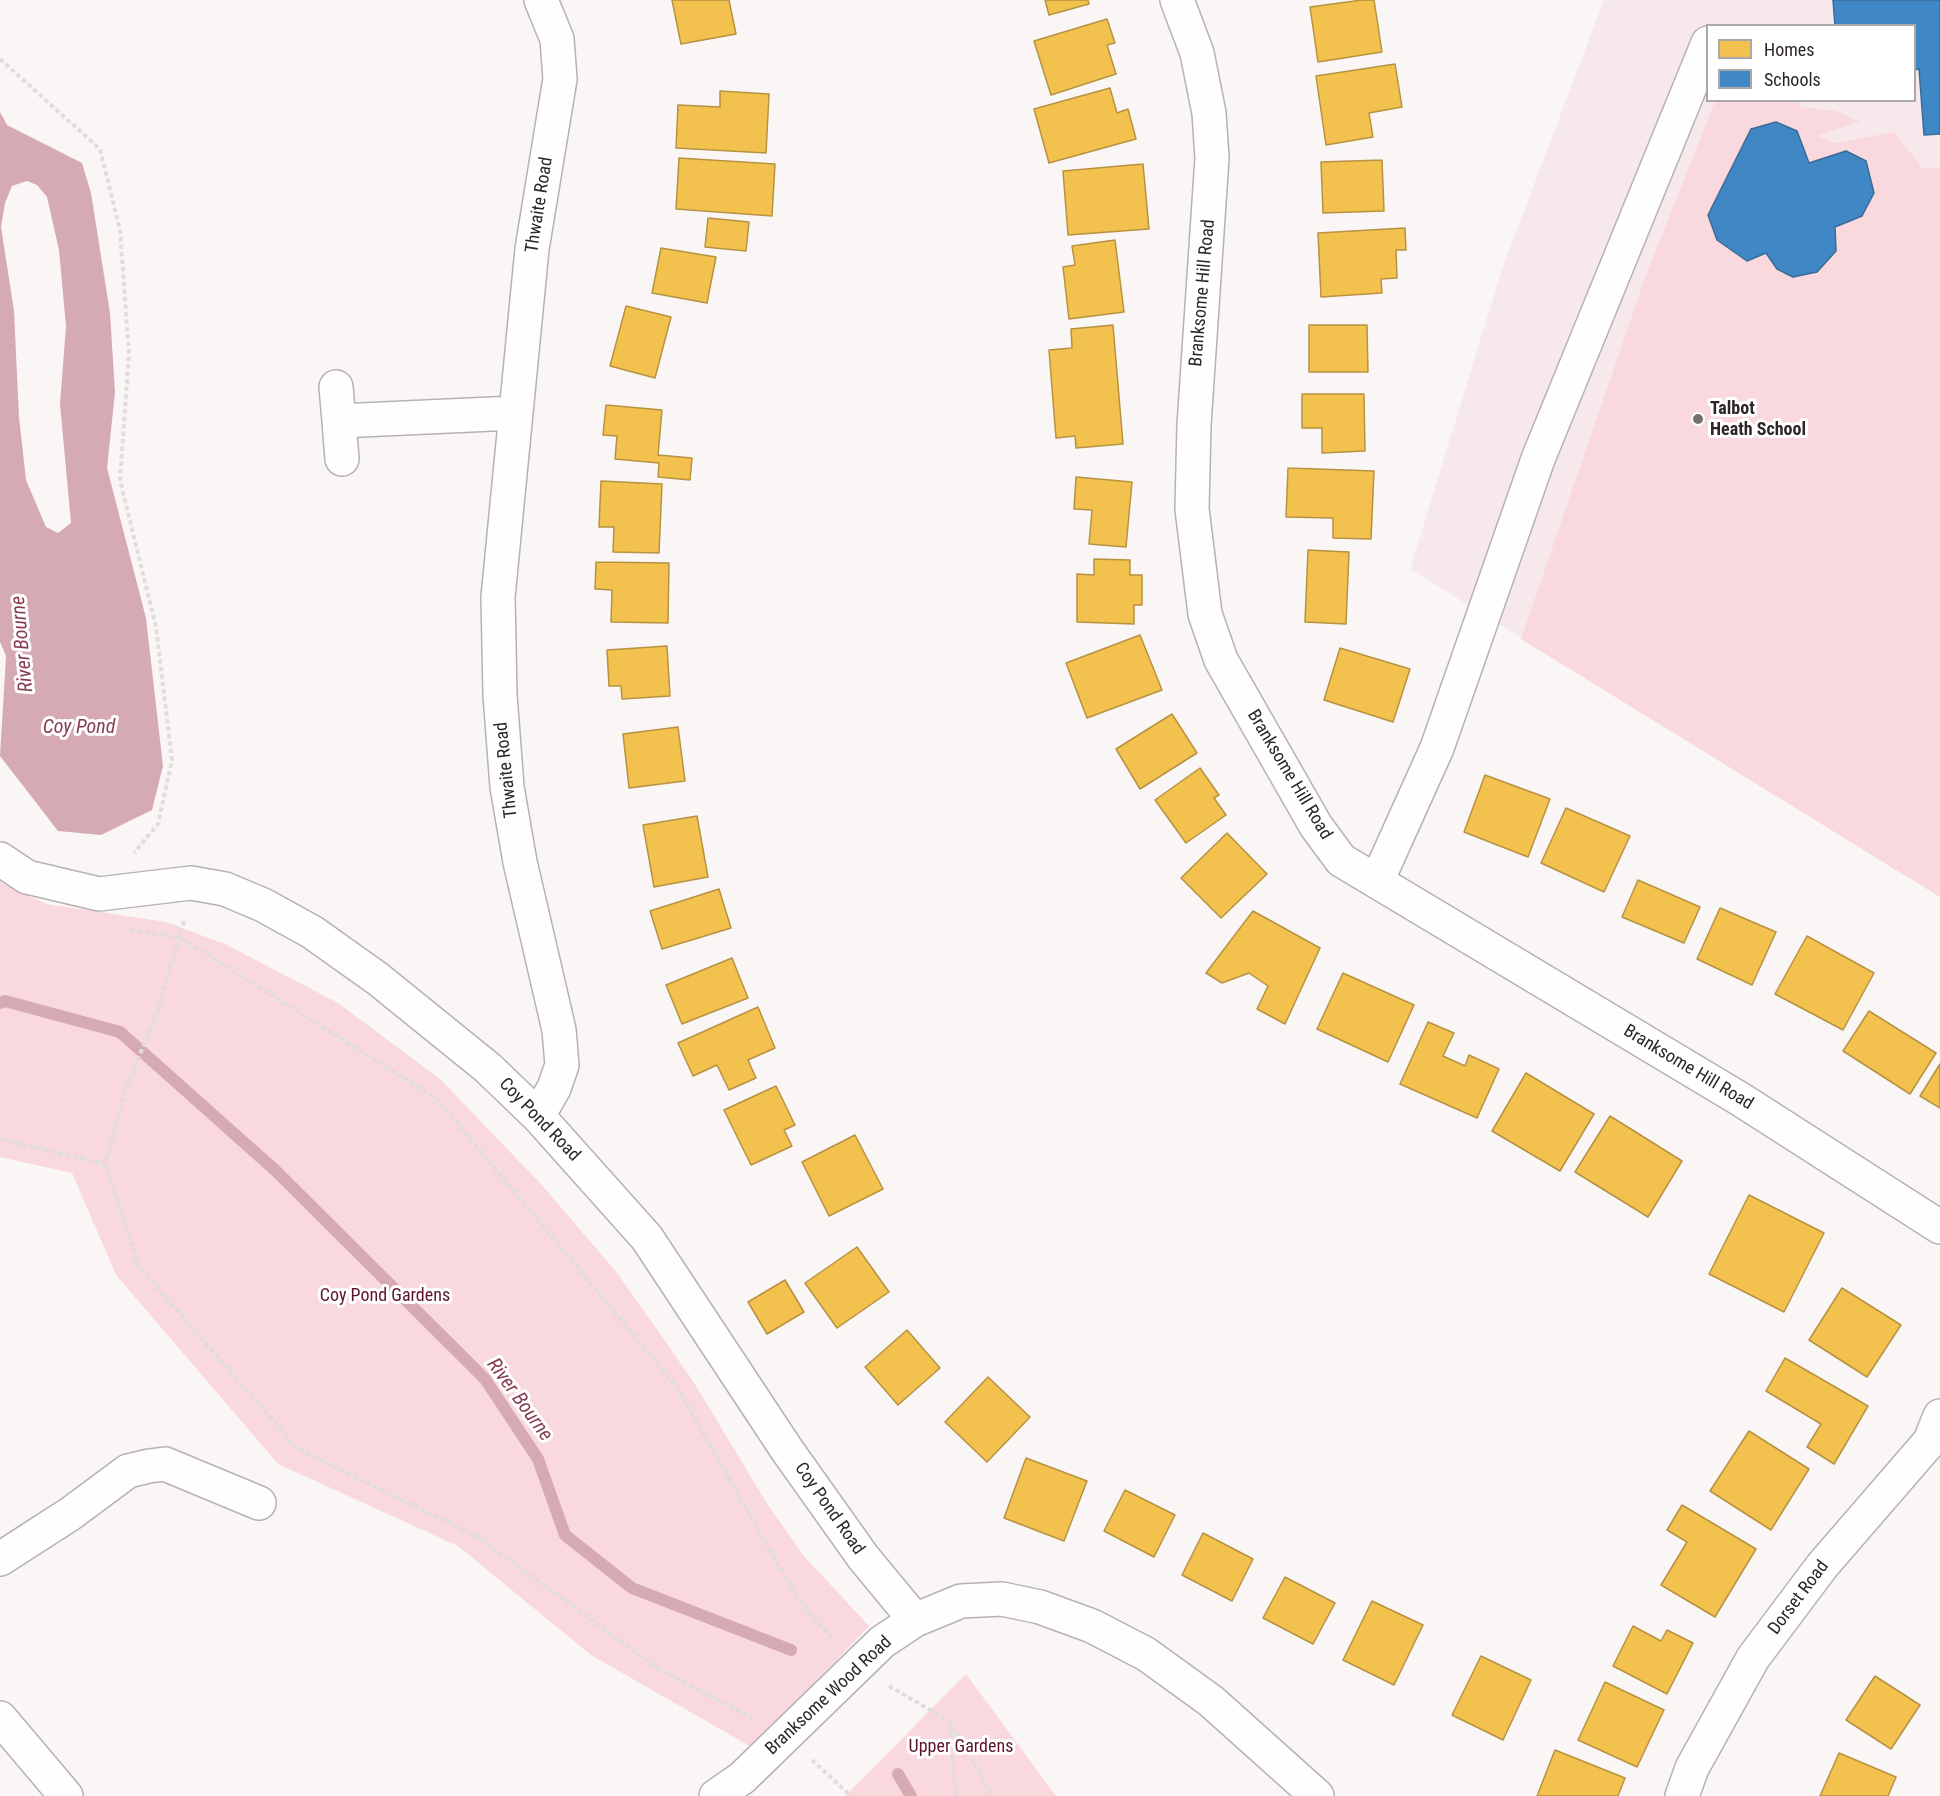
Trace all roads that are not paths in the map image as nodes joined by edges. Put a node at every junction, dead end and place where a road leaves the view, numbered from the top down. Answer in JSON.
{"nodes":[{"id":1,"x":541,"y":0,"type":"edge"},
{"id":2,"x":1177,"y":0,"type":"edge"},
{"id":3,"x":1706,"y":45,"type":"edge"},
{"id":4,"x":336,"y":387,"type":"dead end"},
{"id":5,"x":514,"y":413,"type":"junction"},
{"id":6,"x":339,"y":421,"type":"junction"},
{"id":7,"x":342,"y":459,"type":"dead end"},
{"id":8,"x":0,"y":859,"type":"edge"},
{"id":9,"x":1377,"y":881,"type":"junction"},
{"id":10,"x":538,"y":1116,"type":"junction"},
{"id":11,"x":1940,"y":1227,"type":"edge"},
{"id":12,"x":1940,"y":1416,"type":"edge"},
{"id":13,"x":259,"y":1503,"type":"dead end"},
{"id":14,"x":0,"y":1559,"type":"edge"},
{"id":15,"x":915,"y":1620,"type":"junction"},
{"id":16,"x":1,"y":1720,"type":"edge"},
{"id":17,"x":66,"y":1796,"type":"edge"},
{"id":18,"x":716,"y":1796,"type":"edge"},
{"id":19,"x":1317,"y":1796,"type":"edge"},
{"id":20,"x":1682,"y":1796,"type":"edge"}],
"edges":[{"from":1,"to":5,"type":"street","name":"Thwaite Road"},
{"from":2,"to":9,"type":"street","name":"Branksome Hill Road"},
{"from":3,"to":9,"type":"street"},
{"from":4,"to":6,"type":"street"},
{"from":5,"to":6,"type":"street"},
{"from":5,"to":10,"type":"street","name":"Thwaite Road"},
{"from":6,"to":7,"type":"street"},
{"from":8,"to":10,"type":"street","name":"Coy Pond Road"},
{"from":9,"to":11,"type":"street","name":"Branksome Hill Road"},
{"from":10,"to":15,"type":"street","name":"Coy Pond Road"},
{"from":12,"to":20,"type":"street","name":"Dorset Road"},
{"from":13,"to":14,"type":"street"},
{"from":15,"to":18,"type":"street","name":"Branksome Wood Road"},
{"from":15,"to":19,"type":"street","name":"Branksome Wood Road"},
{"from":16,"to":17,"type":"street"}]}
